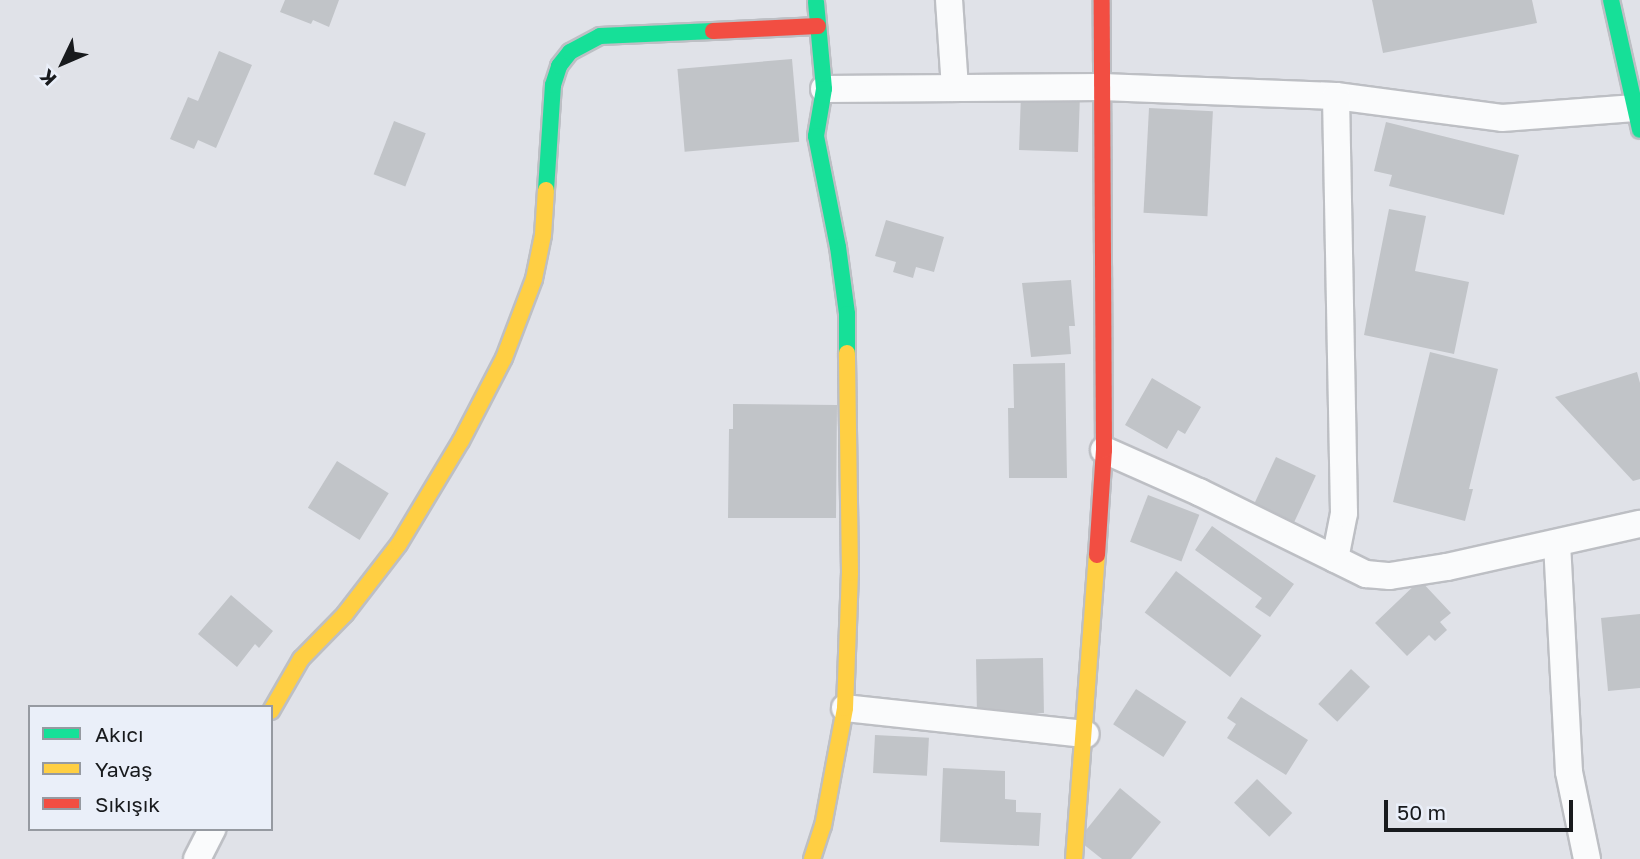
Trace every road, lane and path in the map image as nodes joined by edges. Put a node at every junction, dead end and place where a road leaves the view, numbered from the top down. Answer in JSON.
{"nodes":[{"id":1,"x":815,"y":0,"type":"edge"},
{"id":2,"x":949,"y":0,"type":"edge"},
{"id":3,"x":1102,"y":0,"type":"edge"},
{"id":4,"x":1611,"y":0,"type":"edge"},
{"id":5,"x":818,"y":26,"type":"junction"},
{"id":6,"x":1102,"y":87,"type":"junction"},
{"id":7,"x":955,"y":88,"type":"junction"},
{"id":8,"x":824,"y":89,"type":"junction"},
{"id":9,"x":1336,"y":96,"type":"junction"},
{"id":10,"x":1637,"y":119,"type":"edge"},
{"id":11,"x":1104,"y":450,"type":"junction"},
{"id":12,"x":1640,"y":524,"type":"edge"},
{"id":13,"x":1557,"y":542,"type":"junction"},
{"id":14,"x":1335,"y":559,"type":"junction"},
{"id":15,"x":273,"y":708,"type":"edge"},
{"id":16,"x":845,"y":708,"type":"junction"},
{"id":17,"x":1086,"y":734,"type":"junction"},
{"id":18,"x":211,"y":831,"type":"edge"},
{"id":19,"x":197,"y":859,"type":"edge"},
{"id":20,"x":812,"y":859,"type":"edge"},
{"id":21,"x":1074,"y":859,"type":"edge"},
{"id":22,"x":1587,"y":859,"type":"edge"}],
"edges":[{"from":1,"to":5,"type":"main road"},
{"from":2,"to":7,"type":"street"},
{"from":3,"to":6,"type":"main road"},
{"from":4,"to":10,"type":"main road"},
{"from":5,"to":8,"type":"main road"},
{"from":5,"to":15,"type":"main road"},
{"from":6,"to":7,"type":"street"},
{"from":6,"to":9,"type":"street"},
{"from":6,"to":11,"type":"main road"},
{"from":7,"to":8,"type":"street"},
{"from":8,"to":16,"type":"main road"},
{"from":9,"to":10,"type":"street"},
{"from":9,"to":14,"type":"street"},
{"from":11,"to":14,"type":"street"},
{"from":11,"to":17,"type":"main road"},
{"from":12,"to":13,"type":"street"},
{"from":13,"to":14,"type":"street"},
{"from":13,"to":22,"type":"street"},
{"from":16,"to":17,"type":"street"},
{"from":16,"to":20,"type":"main road"},
{"from":17,"to":21,"type":"main road"},
{"from":18,"to":19,"type":"street"}]}
